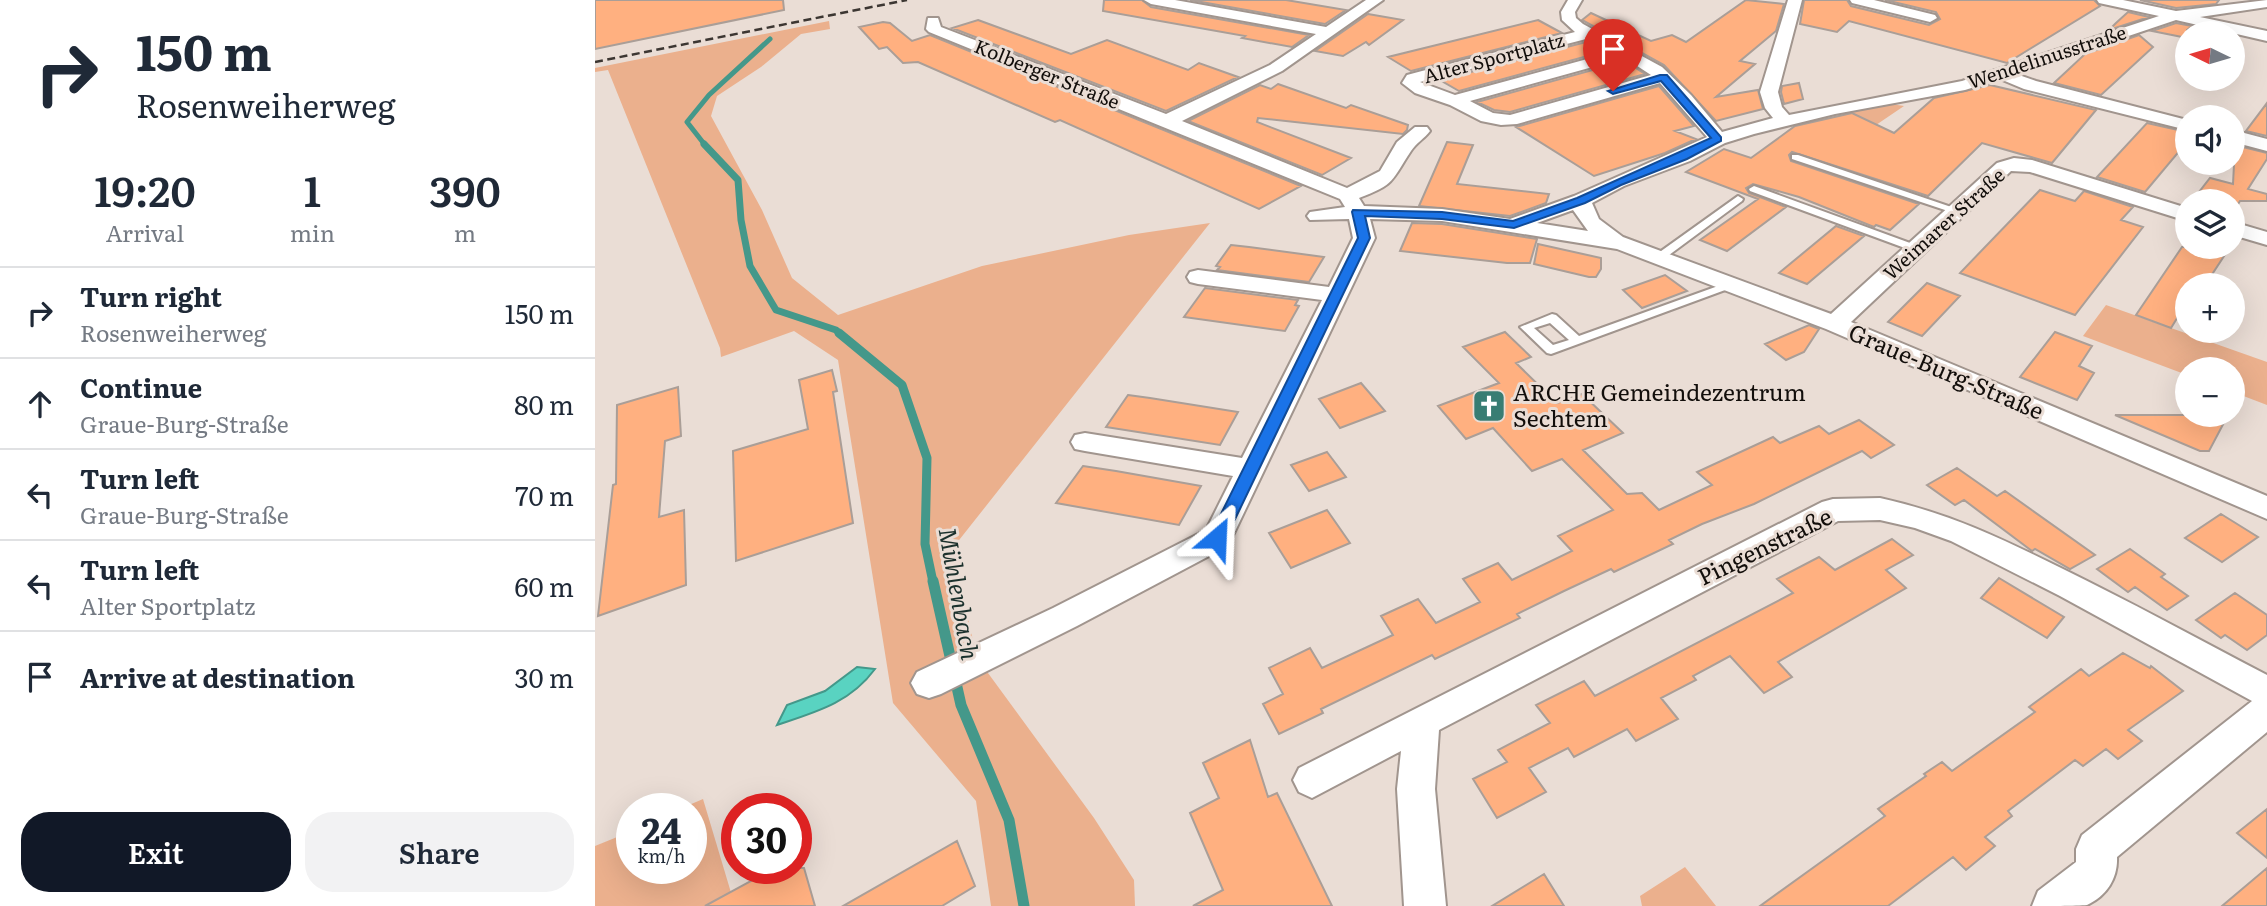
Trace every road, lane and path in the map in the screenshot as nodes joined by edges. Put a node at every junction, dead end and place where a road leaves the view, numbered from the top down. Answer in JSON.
{"nodes":[{"id":1,"x":1151,"y":0,"type":"edge"},
{"id":2,"x":1376,"y":0,"type":"edge"},
{"id":3,"x":1575,"y":0,"type":"edge"},
{"id":4,"x":1795,"y":0,"type":"edge"},
{"id":5,"x":1857,"y":0,"type":"edge"},
{"id":6,"x":2104,"y":0,"type":"edge"},
{"id":7,"x":2267,"y":3,"type":"edge"},
{"id":8,"x":2175,"y":16,"type":"junction"},
{"id":9,"x":1930,"y":18,"type":"dead end"},
{"id":10,"x":933,"y":21,"type":"dead end"},
{"id":11,"x":1329,"y":32,"type":"junction"},
{"id":12,"x":1587,"y":34,"type":"junction"},
{"id":13,"x":2267,"y":36,"type":"edge"},
{"id":14,"x":1627,"y":53,"type":"junction"},
{"id":15,"x":2003,"y":74,"type":"junction"},
{"id":16,"x":1663,"y":77,"type":"junction"},
{"id":17,"x":1455,"y":100,"type":"junction"},
{"id":18,"x":1784,"y":120,"type":"junction"},
{"id":19,"x":1167,"y":121,"type":"junction"},
{"id":20,"x":2175,"y":122,"type":"edge"},
{"id":21,"x":1421,"y":131,"type":"dead end"},
{"id":22,"x":1718,"y":139,"type":"junction"},
{"id":23,"x":2245,"y":139,"type":"edge"},
{"id":24,"x":2267,"y":145,"type":"edge"},
{"id":25,"x":1795,"y":157,"type":"dead end"},
{"id":26,"x":1754,"y":190,"type":"dead end"},
{"id":27,"x":1738,"y":199,"type":"dead end"},
{"id":28,"x":1581,"y":200,"type":"junction"},
{"id":29,"x":1352,"y":204,"type":"junction"},
{"id":30,"x":1958,"y":211,"type":"junction"},
{"id":31,"x":2175,"y":211,"type":"edge"},
{"id":32,"x":1317,"y":216,"type":"dead end"},
{"id":33,"x":1514,"y":225,"type":"junction"},
{"id":34,"x":2245,"y":233,"type":"edge"},
{"id":35,"x":2267,"y":239,"type":"edge"},
{"id":36,"x":1622,"y":243,"type":"junction"},
{"id":37,"x":1917,"y":249,"type":"junction"},
{"id":38,"x":1661,"y":256,"type":"junction"},
{"id":39,"x":1198,"y":277,"type":"dead end"},
{"id":40,"x":1732,"y":284,"type":"junction"},
{"id":41,"x":1337,"y":295,"type":"junction"},
{"id":42,"x":1835,"y":324,"type":"junction"},
{"id":43,"x":1577,"y":341,"type":"dead end"},
{"id":44,"x":1085,"y":442,"type":"dead end"},
{"id":45,"x":1250,"y":469,"type":"junction"},
{"id":46,"x":2267,"y":508,"type":"edge"},
{"id":47,"x":929,"y":683,"type":"dead end"},
{"id":48,"x":2267,"y":692,"type":"edge"},
{"id":49,"x":2267,"y":710,"type":"edge"},
{"id":50,"x":1422,"y":721,"type":"junction"},
{"id":51,"x":1312,"y":780,"type":"dead end"},
{"id":52,"x":1425,"y":906,"type":"edge"},
{"id":53,"x":2053,"y":906,"type":"edge"}],
"edges":[{"from":1,"to":11,"type":"street"},
{"from":2,"to":11,"type":"street"},
{"from":3,"to":12,"type":"street"},
{"from":4,"to":18,"type":"street"},
{"from":5,"to":9,"type":"street"},
{"from":6,"to":8,"type":"street"},
{"from":7,"to":8,"type":"street","name":"Wendelinusstraße"},
{"from":8,"to":13,"type":"street"},
{"from":8,"to":15,"type":"street","name":"Wendelinusstraße"},
{"from":10,"to":19,"type":"street","name":"Kolberger Straße"},
{"from":11,"to":19,"type":"street"},
{"from":12,"to":14,"type":"street"},
{"from":12,"to":17,"type":"street","name":"Alter Sportplatz"},
{"from":14,"to":16,"type":"street"},
{"from":14,"to":17,"type":"street","name":"Alter Sportplatz"},
{"from":15,"to":18,"type":"street","name":"Wendelinusstraße"},
{"from":15,"to":20,"type":"street"},
{"from":16,"to":17,"type":"street","name":"Alter Sportplatz"},
{"from":16,"to":22,"type":"street"},
{"from":18,"to":22,"type":"street"},
{"from":19,"to":29,"type":"street","name":"Kolberger Straße"},
{"from":21,"to":29,"type":"street"},
{"from":22,"to":28,"type":"street"},
{"from":23,"to":24,"type":"street"},
{"from":25,"to":30,"type":"lane"},
{"from":26,"to":37,"type":"lane"},
{"from":27,"to":38,"type":"lane"},
{"from":28,"to":33,"type":"street"},
{"from":28,"to":36,"type":"street","name":"Graue-Burg-Straße"},
{"from":29,"to":32,"type":"street"},
{"from":29,"to":33,"type":"street","name":"Graue-Burg-Straße"},
{"from":29,"to":41,"type":"street"},
{"from":30,"to":31,"type":"street","name":"Weimarer Straße"},
{"from":30,"to":37,"type":"street","name":"Weimarer Straße"},
{"from":33,"to":36,"type":"street","name":"Graue-Burg-Straße"},
{"from":34,"to":35,"type":"street"},
{"from":36,"to":38,"type":"street","name":"Graue-Burg-Straße"},
{"from":37,"to":42,"type":"street","name":"Weimarer Straße"},
{"from":38,"to":40,"type":"street","name":"Graue-Burg-Straße"},
{"from":39,"to":41,"type":"street"},
{"from":40,"to":42,"type":"street","name":"Graue-Burg-Straße"},
{"from":40,"to":43,"type":"lane"},
{"from":41,"to":45,"type":"street"},
{"from":42,"to":46,"type":"street","name":"Graue-Burg-Straße"},
{"from":44,"to":45,"type":"street"},
{"from":45,"to":47,"type":"street"},
{"from":48,"to":50,"type":"street","name":"Pingenstraße"},
{"from":49,"to":53,"type":"street"},
{"from":50,"to":51,"type":"street","name":"Pingenstraße"},
{"from":50,"to":52,"type":"street"}]}
